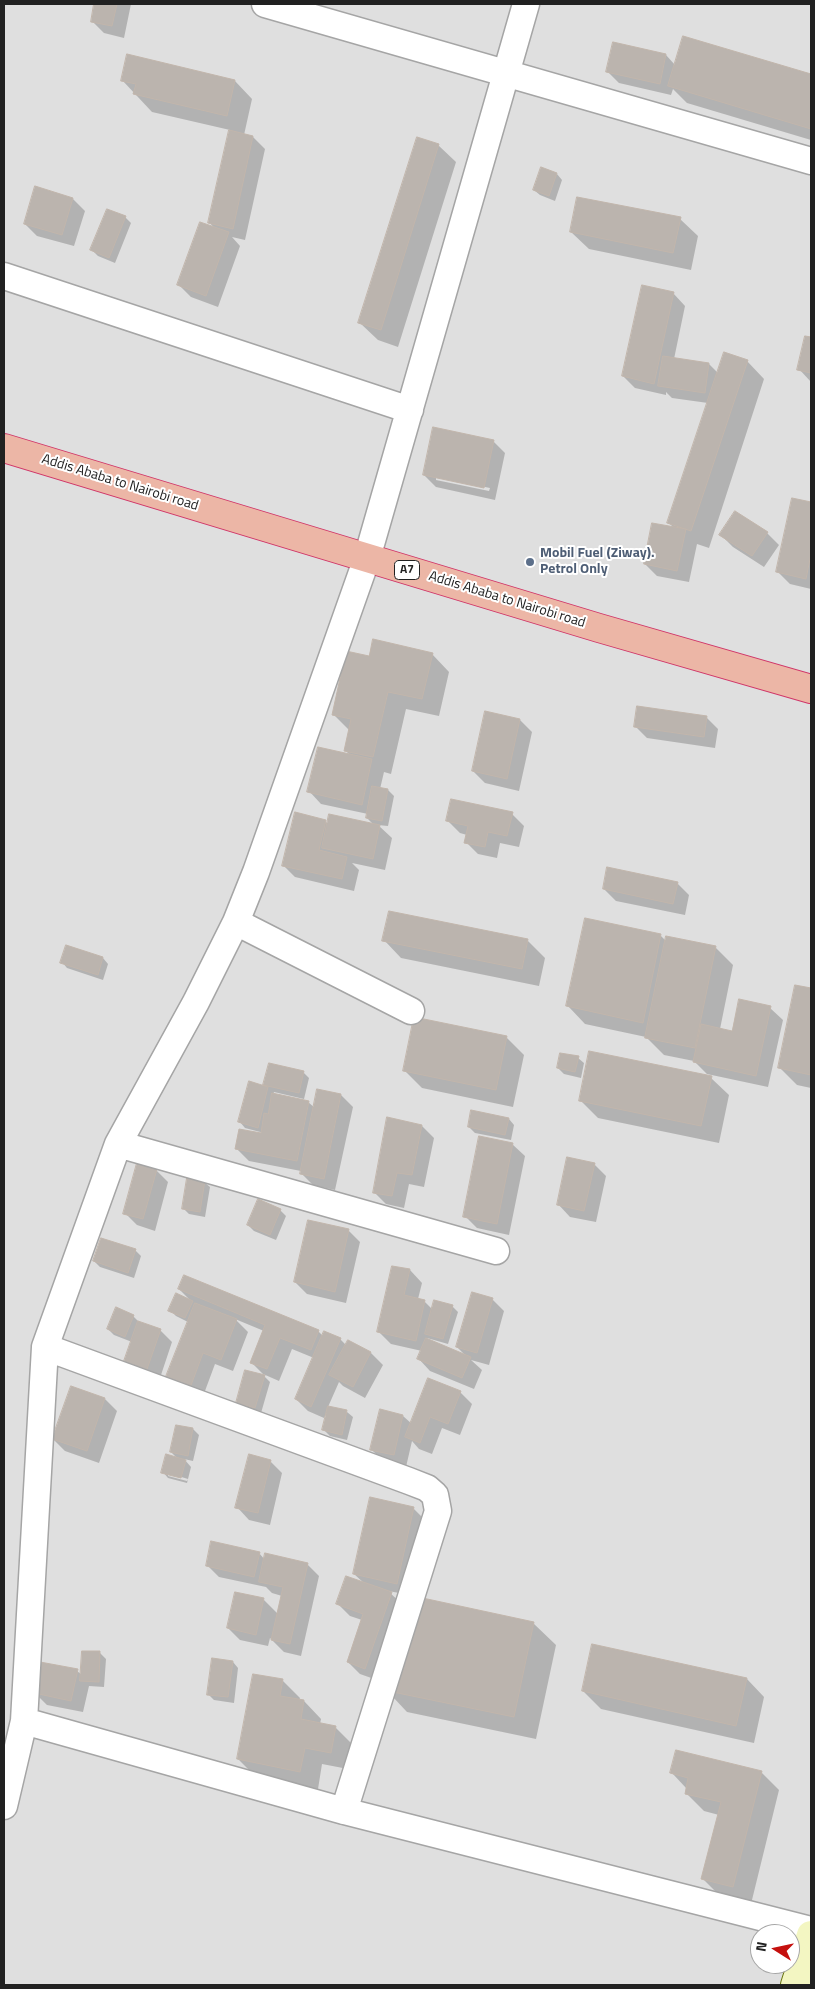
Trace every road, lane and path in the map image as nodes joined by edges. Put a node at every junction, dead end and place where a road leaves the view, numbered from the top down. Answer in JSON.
{"nodes":[{"id":1,"x":265,"y":4,"type":"edge"},
{"id":2,"x":526,"y":4,"type":"edge"},
{"id":3,"x":506,"y":74,"type":"junction"},
{"id":4,"x":811,"y":161,"type":"edge"},
{"id":5,"x":4,"y":276,"type":"edge"},
{"id":6,"x":410,"y":410,"type":"junction"},
{"id":7,"x":4,"y":448,"type":"edge"},
{"id":8,"x":368,"y":558,"type":"junction"},
{"id":9,"x":811,"y":688,"type":"edge"},
{"id":10,"x":236,"y":922,"type":"junction"},
{"id":11,"x":411,"y":1011,"type":"dead end"},
{"id":12,"x":118,"y":1144,"type":"junction"},
{"id":13,"x":496,"y":1251,"type":"dead end"},
{"id":14,"x":45,"y":1347,"type":"junction"},
{"id":15,"x":24,"y":1721,"type":"junction"},
{"id":16,"x":4,"y":1806,"type":"edge"},
{"id":17,"x":344,"y":1811,"type":"junction"},
{"id":18,"x":811,"y":1930,"type":"edge"},
{"id":19,"x":811,"y":1935,"type":"edge"},
{"id":20,"x":795,"y":1985,"type":"edge"}],
"edges":[{"from":1,"to":3,"type":"street"},
{"from":2,"to":3,"type":"street"},
{"from":3,"to":4,"type":"street"},
{"from":3,"to":6,"type":"street"},
{"from":5,"to":6,"type":"street"},
{"from":6,"to":8,"type":"street"},
{"from":7,"to":8,"type":"highway","name":"Addis Ababa to Nairobi road","number":"A7"},
{"from":8,"to":9,"type":"highway","name":"Addis Ababa to Nairobi road","number":"A7"},
{"from":8,"to":10,"type":"street"},
{"from":10,"to":11,"type":"street"},
{"from":10,"to":12,"type":"street"},
{"from":12,"to":13,"type":"street"},
{"from":12,"to":14,"type":"street"},
{"from":14,"to":15,"type":"street"},
{"from":14,"to":17,"type":"street"},
{"from":15,"to":16,"type":"street"},
{"from":15,"to":17,"type":"street"},
{"from":17,"to":18,"type":"street"},
{"from":19,"to":20,"type":"main road"}]}
